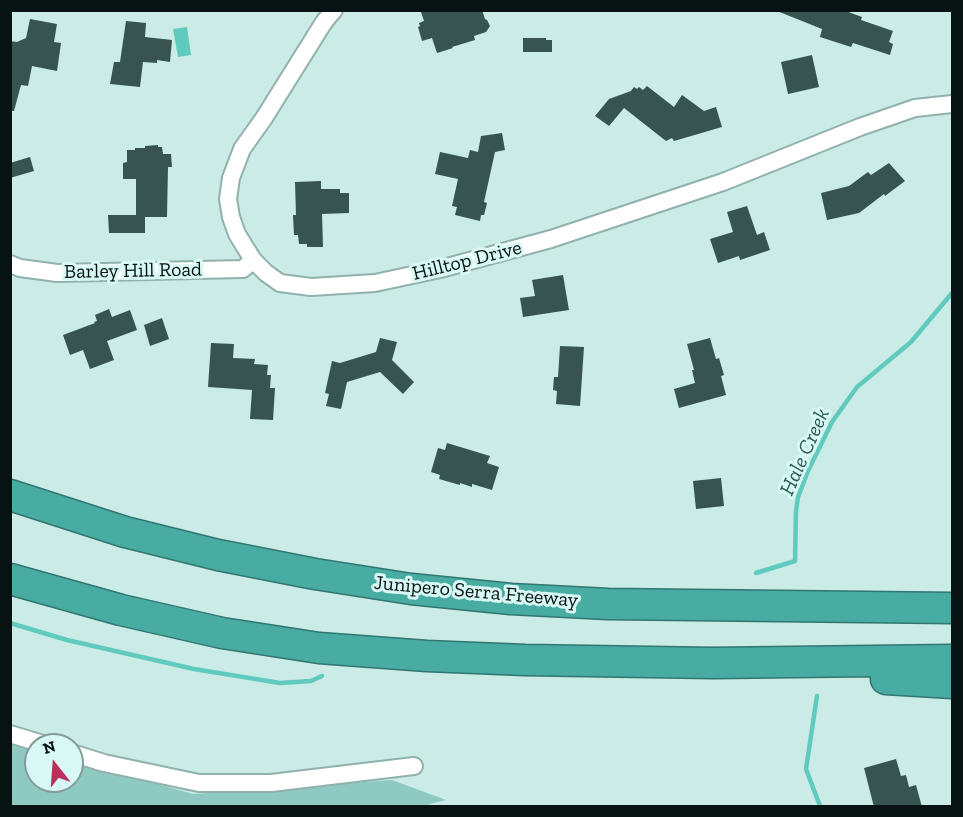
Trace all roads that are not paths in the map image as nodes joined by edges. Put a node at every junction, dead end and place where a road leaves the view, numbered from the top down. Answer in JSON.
{"nodes":[{"id":1,"x":334,"y":10,"type":"edge"},
{"id":2,"x":952,"y":104,"type":"edge"},
{"id":3,"x":253,"y":260,"type":"junction"},
{"id":4,"x":10,"y":264,"type":"edge"},
{"id":5,"x":10,"y":495,"type":"edge"},
{"id":6,"x":10,"y":579,"type":"edge"},
{"id":7,"x":952,"y":608,"type":"edge"},
{"id":8,"x":952,"y":660,"type":"edge"},
{"id":9,"x":712,"y":663,"type":"junction"},
{"id":10,"x":952,"y":683,"type":"edge"},
{"id":11,"x":84,"y":757,"type":"edge"},
{"id":12,"x":414,"y":766,"type":"dead end"}],
"edges":[{"from":1,"to":3,"type":"street","name":"Hilltop Drive"},
{"from":2,"to":3,"type":"street","name":"Hilltop Drive"},
{"from":3,"to":4,"type":"street","name":"Barley Hill Road"},
{"from":5,"to":7,"type":"highway","name":"Junipero Serra Freeway"},
{"from":6,"to":9,"type":"highway"},
{"from":8,"to":9,"type":"highway"},
{"from":9,"to":10,"type":"highway"},
{"from":11,"to":12,"type":"street"}]}
